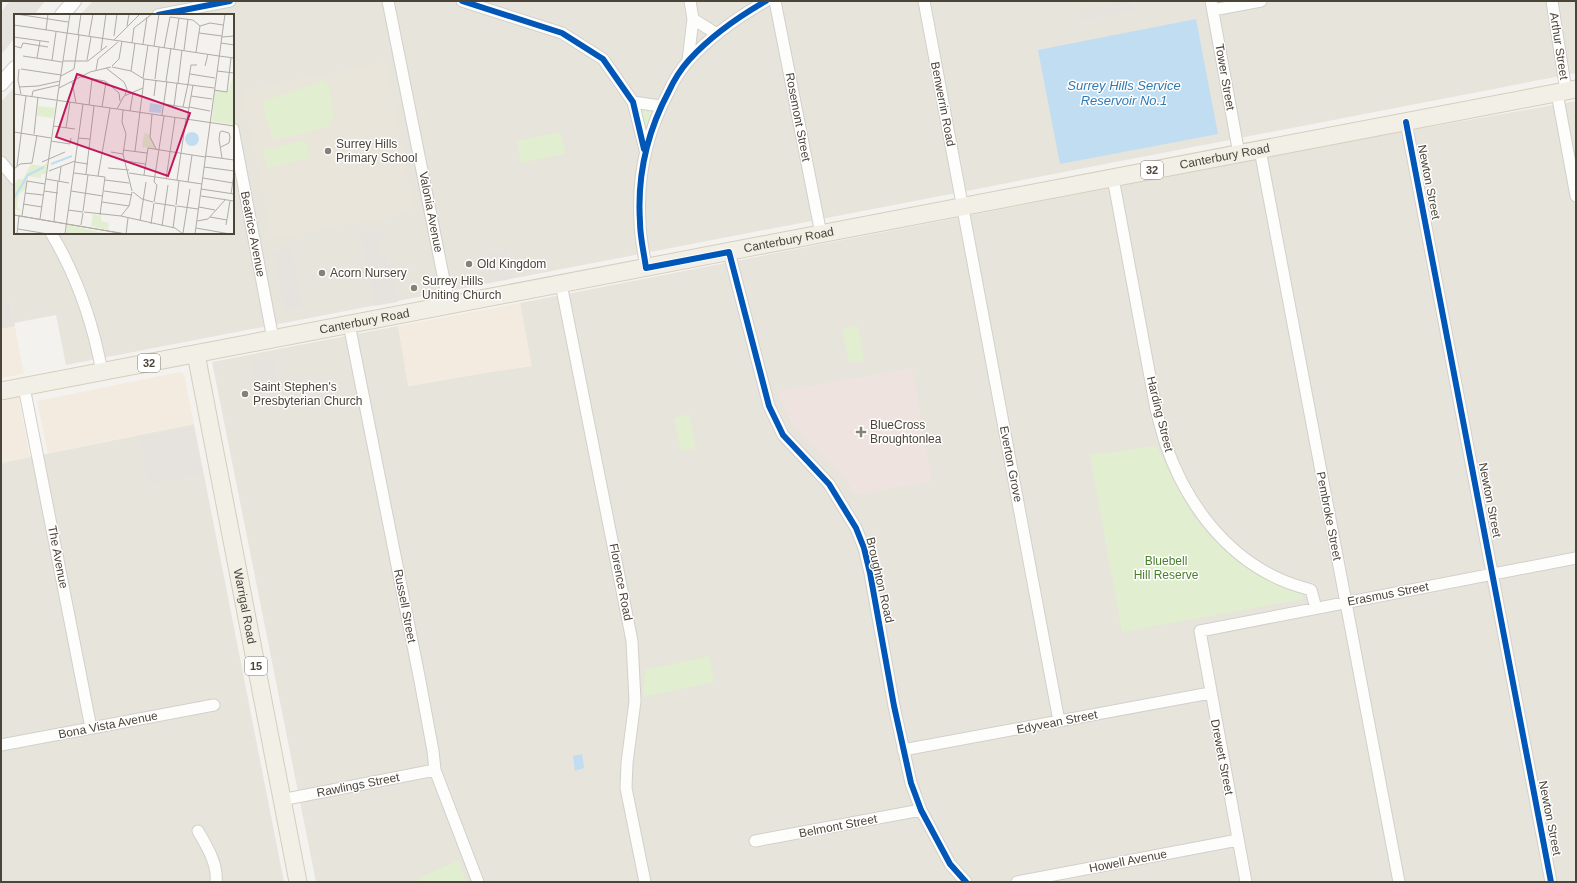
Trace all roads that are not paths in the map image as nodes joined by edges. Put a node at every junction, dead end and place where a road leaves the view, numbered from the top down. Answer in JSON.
{"nodes":[{"id":1,"x":74,"y":1,"type":"edge"},
{"id":2,"x":230,"y":1,"type":"edge"},
{"id":3,"x":388,"y":1,"type":"edge"},
{"id":4,"x":462,"y":1,"type":"edge"},
{"id":5,"x":690,"y":1,"type":"edge"},
{"id":6,"x":766,"y":1,"type":"edge"},
{"id":7,"x":775,"y":1,"type":"edge"},
{"id":8,"x":924,"y":1,"type":"edge"},
{"id":9,"x":1261,"y":1,"type":"edge"},
{"id":10,"x":1552,"y":1,"type":"edge"},
{"id":11,"x":1212,"y":5,"type":"edge"},
{"id":12,"x":210,"y":10,"type":"edge"},
{"id":13,"x":63,"y":14,"type":"edge"},
{"id":14,"x":168,"y":14,"type":"edge"},
{"id":15,"x":693,"y":19,"type":"junction"},
{"id":16,"x":717,"y":34,"type":"junction"},
{"id":17,"x":688,"y":61,"type":"junction"},
{"id":18,"x":14,"y":69,"type":"edge"},
{"id":19,"x":1,"y":84,"type":"edge"},
{"id":20,"x":1566,"y":91,"type":"edge"},
{"id":21,"x":634,"y":102,"type":"junction"},
{"id":22,"x":660,"y":106,"type":"junction"},
{"id":23,"x":1406,"y":122,"type":"junction"},
{"id":24,"x":234,"y":134,"type":"edge"},
{"id":25,"x":1260,"y":150,"type":"junction"},
{"id":26,"x":645,"y":151,"type":"junction"},
{"id":27,"x":1239,"y":154,"type":"junction"},
{"id":28,"x":1,"y":162,"type":"edge"},
{"id":29,"x":14,"y":178,"type":"edge"},
{"id":30,"x":1112,"y":178,"type":"junction"},
{"id":31,"x":1576,"y":196,"type":"edge"},
{"id":32,"x":963,"y":207,"type":"junction"},
{"id":33,"x":52,"y":234,"type":"edge"},
{"id":34,"x":821,"y":234,"type":"junction"},
{"id":35,"x":728,"y":252,"type":"junction"},
{"id":36,"x":646,"y":268,"type":"junction"},
{"id":37,"x":561,"y":284,"type":"junction"},
{"id":38,"x":449,"y":305,"type":"junction"},
{"id":39,"x":349,"y":324,"type":"junction"},
{"id":40,"x":273,"y":339,"type":"junction"},
{"id":41,"x":196,"y":354,"type":"junction"},
{"id":42,"x":102,"y":372,"type":"junction"},
{"id":43,"x":24,"y":387,"type":"junction"},
{"id":44,"x":1,"y":391,"type":"edge"},
{"id":45,"x":1576,"y":558,"type":"edge"},
{"id":46,"x":1492,"y":573,"type":"junction"},
{"id":47,"x":1345,"y":603,"type":"junction"},
{"id":48,"x":1316,"y":608,"type":"junction"},
{"id":49,"x":1200,"y":631,"type":"joint"},
{"id":50,"x":1210,"y":693,"type":"junction"},
{"id":51,"x":214,"y":705,"type":"dead end"},
{"id":52,"x":1059,"y":721,"type":"junction"},
{"id":53,"x":92,"y":728,"type":"junction"},
{"id":54,"x":1,"y":745,"type":"edge"},
{"id":55,"x":904,"y":750,"type":"junction"},
{"id":56,"x":435,"y":770,"type":"junction"},
{"id":57,"x":281,"y":800,"type":"junction"},
{"id":58,"x":921,"y":810,"type":"junction"},
{"id":59,"x":198,"y":831,"type":"dead end"},
{"id":60,"x":1238,"y":840,"type":"junction"},
{"id":61,"x":755,"y":842,"type":"dead end"},
{"id":62,"x":216,"y":882,"type":"edge"},
{"id":63,"x":298,"y":882,"type":"edge"},
{"id":64,"x":478,"y":882,"type":"edge"},
{"id":65,"x":645,"y":882,"type":"edge"},
{"id":66,"x":966,"y":882,"type":"edge"},
{"id":67,"x":1017,"y":882,"type":"edge"},
{"id":68,"x":1246,"y":882,"type":"edge"},
{"id":69,"x":1399,"y":882,"type":"edge"},
{"id":70,"x":1551,"y":882,"type":"edge"}],
"edges":[{"from":1,"to":13,"type":"street"},
{"from":2,"to":12,"type":"street"},
{"from":3,"to":38,"type":"street","name":"Valonia Avenue"},
{"from":4,"to":21,"type":"street"},
{"from":5,"to":15,"type":"street"},
{"from":6,"to":16,"type":"street"},
{"from":7,"to":34,"type":"street","name":"Rosemont Street"},
{"from":8,"to":32,"type":"street","name":"Benwerrin Road"},
{"from":9,"to":11,"type":"street"},
{"from":10,"to":20,"type":"street","name":"Arthur Street"},
{"from":11,"to":27,"type":"street","name":"Tower Street"},
{"from":12,"to":14,"type":"street"},
{"from":15,"to":16,"type":"street"},
{"from":15,"to":17,"type":"street"},
{"from":16,"to":17,"type":"street"},
{"from":17,"to":22,"type":"street"},
{"from":18,"to":19,"type":"street"},
{"from":20,"to":23,"type":"main road","name":"Canterbury Road","number":"32"},
{"from":20,"to":31,"type":"street","name":"Arthur Street"},
{"from":21,"to":22,"type":"street"},
{"from":21,"to":26,"type":"street"},
{"from":22,"to":26,"type":"street"},
{"from":23,"to":25,"type":"main road","name":"Canterbury Road","number":"32"},
{"from":23,"to":46,"type":"street","name":"Newton Street"},
{"from":24,"to":40,"type":"street","name":"Beatrice Avenue"},
{"from":25,"to":27,"type":"main road","name":"Canterbury Road","number":"32"},
{"from":25,"to":47,"type":"street","name":"Pembroke Street"},
{"from":26,"to":36,"type":"street"},
{"from":27,"to":30,"type":"main road","name":"Canterbury Road","number":"32"},
{"from":28,"to":29,"type":"street"},
{"from":30,"to":32,"type":"main road","name":"Canterbury Road","number":"32"},
{"from":30,"to":48,"type":"street","name":"Harding Street"},
{"from":32,"to":34,"type":"main road","name":"Canterbury Road","number":"32"},
{"from":32,"to":52,"type":"street","name":"Everton Grove"},
{"from":33,"to":42,"type":"street"},
{"from":34,"to":35,"type":"main road","name":"Canterbury Road","number":"32"},
{"from":35,"to":36,"type":"main road","name":"Canterbury Road","number":"32"},
{"from":35,"to":55,"type":"street","name":"Broughton Road"},
{"from":36,"to":37,"type":"main road","name":"Canterbury Road","number":"32"},
{"from":37,"to":38,"type":"main road","name":"Canterbury Road","number":"32"},
{"from":37,"to":65,"type":"street","name":"Florence Road"},
{"from":38,"to":39,"type":"main road","name":"Canterbury Road","number":"32"},
{"from":39,"to":40,"type":"main road","name":"Canterbury Road","number":"32"},
{"from":39,"to":56,"type":"street","name":"Russell Street"},
{"from":40,"to":41,"type":"main road","name":"Canterbury Road","number":"32"},
{"from":41,"to":42,"type":"main road","name":"Canterbury Road","number":"32"},
{"from":41,"to":57,"type":"main road","name":"Warrigal Road","number":"15"},
{"from":42,"to":43,"type":"main road","name":"Canterbury Road","number":"32"},
{"from":43,"to":44,"type":"main road","name":"Canterbury Road","number":"32"},
{"from":43,"to":53,"type":"street","name":"The Avenue"},
{"from":45,"to":46,"type":"street","name":"Erasmus Street"},
{"from":46,"to":47,"type":"street","name":"Erasmus Street"},
{"from":46,"to":70,"type":"street","name":"Newton Street"},
{"from":47,"to":48,"type":"street","name":"Erasmus Street"},
{"from":47,"to":69,"type":"street","name":"Pembroke Street"},
{"from":48,"to":49,"type":"street","name":"Erasmus Street"},
{"from":49,"to":50,"type":"street","name":"Drewett Street"},
{"from":50,"to":52,"type":"street","name":"Edyvean Street"},
{"from":50,"to":60,"type":"street","name":"Drewett Street"},
{"from":51,"to":53,"type":"street","name":"Bona Vista Avenue"},
{"from":52,"to":55,"type":"street","name":"Edyvean Street"},
{"from":53,"to":54,"type":"street","name":"Bona Vista Avenue"},
{"from":55,"to":58,"type":"street","name":"Broughton Road"},
{"from":56,"to":57,"type":"street","name":"Rawlings Street"},
{"from":56,"to":64,"type":"street","name":"Russell Street"},
{"from":57,"to":63,"type":"main road","name":"Warrigal Road","number":"15"},
{"from":58,"to":61,"type":"street","name":"Belmont Street"},
{"from":58,"to":66,"type":"street","name":"Broughton Road"},
{"from":59,"to":62,"type":"street"},
{"from":60,"to":67,"type":"street","name":"Howell Avenue"},
{"from":60,"to":68,"type":"street","name":"Drewett Street"}]}
